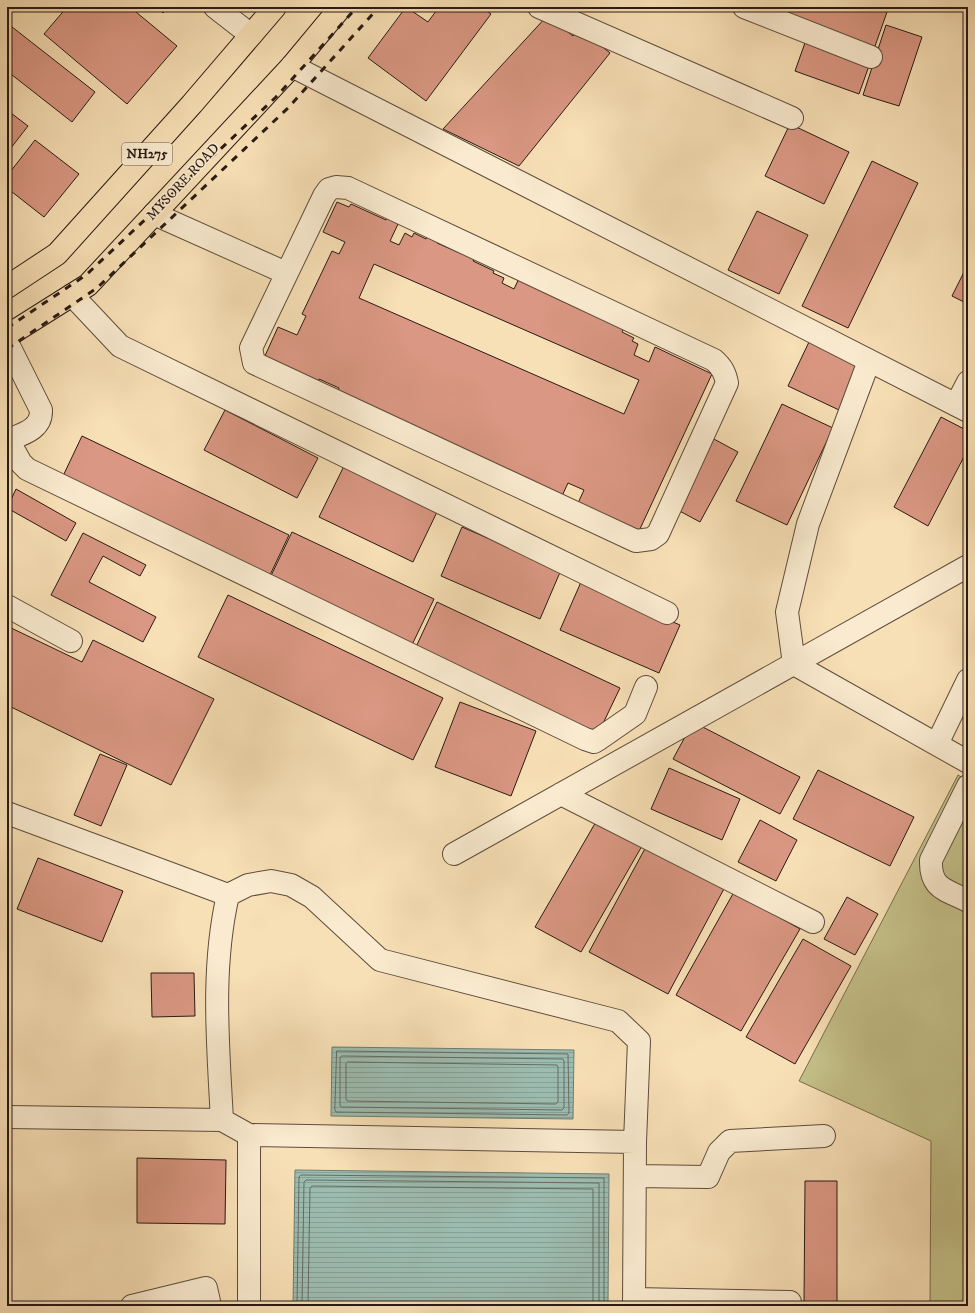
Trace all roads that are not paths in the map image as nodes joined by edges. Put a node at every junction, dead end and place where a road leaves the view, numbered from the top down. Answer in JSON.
{"nodes":[{"id":1,"x":215,"y":7,"type":"edge"},
{"id":2,"x":275,"y":7,"type":"edge"},
{"id":3,"x":341,"y":7,"type":"edge"},
{"id":4,"x":539,"y":7,"type":"edge"},
{"id":5,"x":744,"y":7,"type":"edge"},
{"id":6,"x":251,"y":35,"type":"junction"},
{"id":7,"x":871,"y":57,"type":"dead end"},
{"id":8,"x":292,"y":66,"type":"junction"},
{"id":9,"x":792,"y":118,"type":"dead end"},
{"id":10,"x":154,"y":214,"type":"junction"},
{"id":11,"x":286,"y":273,"type":"junction"},
{"id":12,"x":7,"y":287,"type":"edge"},
{"id":13,"x":72,"y":295,"type":"junction"},
{"id":14,"x":7,"y":336,"type":"edge"},
{"id":15,"x":7,"y":342,"type":"edge"},
{"id":16,"x":869,"y":361,"type":"junction"},
{"id":17,"x":968,"y":382,"type":"edge"},
{"id":18,"x":962,"y":408,"type":"edge"},
{"id":19,"x":8,"y":439,"type":"edge"},
{"id":20,"x":968,"y":566,"type":"edge"},
{"id":21,"x":7,"y":606,"type":"edge"},
{"id":22,"x":667,"y":613,"type":"dead end"},
{"id":23,"x":71,"y":640,"type":"dead end"},
{"id":24,"x":794,"y":664,"type":"junction"},
{"id":25,"x":968,"y":680,"type":"edge"},
{"id":26,"x":646,"y":687,"type":"dead end"},
{"id":27,"x":937,"y":744,"type":"junction"},
{"id":28,"x":968,"y":762,"type":"edge"},
{"id":29,"x":968,"y":786,"type":"edge"},
{"id":30,"x":561,"y":794,"type":"junction"},
{"id":31,"x":7,"y":813,"type":"edge"},
{"id":32,"x":454,"y":854,"type":"dead end"},
{"id":33,"x":228,"y":895,"type":"junction"},
{"id":34,"x":968,"y":901,"type":"edge"},
{"id":35,"x":813,"y":922,"type":"dead end"},
{"id":36,"x":7,"y":1117,"type":"edge"},
{"id":37,"x":222,"y":1120,"type":"junction"},
{"id":38,"x":249,"y":1135,"type":"junction"},
{"id":39,"x":824,"y":1136,"type":"dead end"},
{"id":40,"x":635,"y":1142,"type":"junction"},
{"id":41,"x":635,"y":1176,"type":"junction"},
{"id":42,"x":634,"y":1302,"type":"edge"},
{"id":43,"x":790,"y":1302,"type":"dead end"},
{"id":44,"x":132,"y":1306,"type":"edge"},
{"id":45,"x":210,"y":1306,"type":"edge"},
{"id":46,"x":250,"y":1306,"type":"edge"}],
"edges":[{"from":1,"to":6,"type":"street"},
{"from":2,"to":6,"type":"highway","number":"NH275"},
{"from":3,"to":8,"type":"highway","name":"MYSORE ROAD"},
{"from":4,"to":9,"type":"street"},
{"from":5,"to":7,"type":"street"},
{"from":6,"to":12,"type":"highway","number":"NH275"},
{"from":8,"to":10,"type":"highway","name":"MYSORE ROAD"},
{"from":8,"to":16,"type":"street"},
{"from":10,"to":11,"type":"street"},
{"from":10,"to":13,"type":"highway","name":"MYSORE ROAD"},
{"from":11,"to":11,"type":"street"},
{"from":13,"to":14,"type":"highway","name":"MYSORE ROAD"},
{"from":13,"to":22,"type":"street"},
{"from":15,"to":19,"type":"street"},
{"from":16,"to":18,"type":"street"},
{"from":16,"to":24,"type":"street"},
{"from":17,"to":18,"type":"street"},
{"from":19,"to":26,"type":"street"},
{"from":20,"to":24,"type":"street"},
{"from":21,"to":23,"type":"street"},
{"from":24,"to":27,"type":"street"},
{"from":24,"to":30,"type":"street"},
{"from":25,"to":27,"type":"street"},
{"from":27,"to":28,"type":"street"},
{"from":29,"to":34,"type":"street"},
{"from":30,"to":32,"type":"street"},
{"from":30,"to":35,"type":"street"},
{"from":31,"to":33,"type":"street"},
{"from":33,"to":37,"type":"street"},
{"from":33,"to":40,"type":"street"},
{"from":36,"to":37,"type":"street"},
{"from":37,"to":38,"type":"street"},
{"from":38,"to":40,"type":"street"},
{"from":38,"to":46,"type":"street"},
{"from":39,"to":41,"type":"street"},
{"from":40,"to":41,"type":"street"},
{"from":41,"to":42,"type":"street"},
{"from":42,"to":43,"type":"street"},
{"from":44,"to":45,"type":"street"}]}
